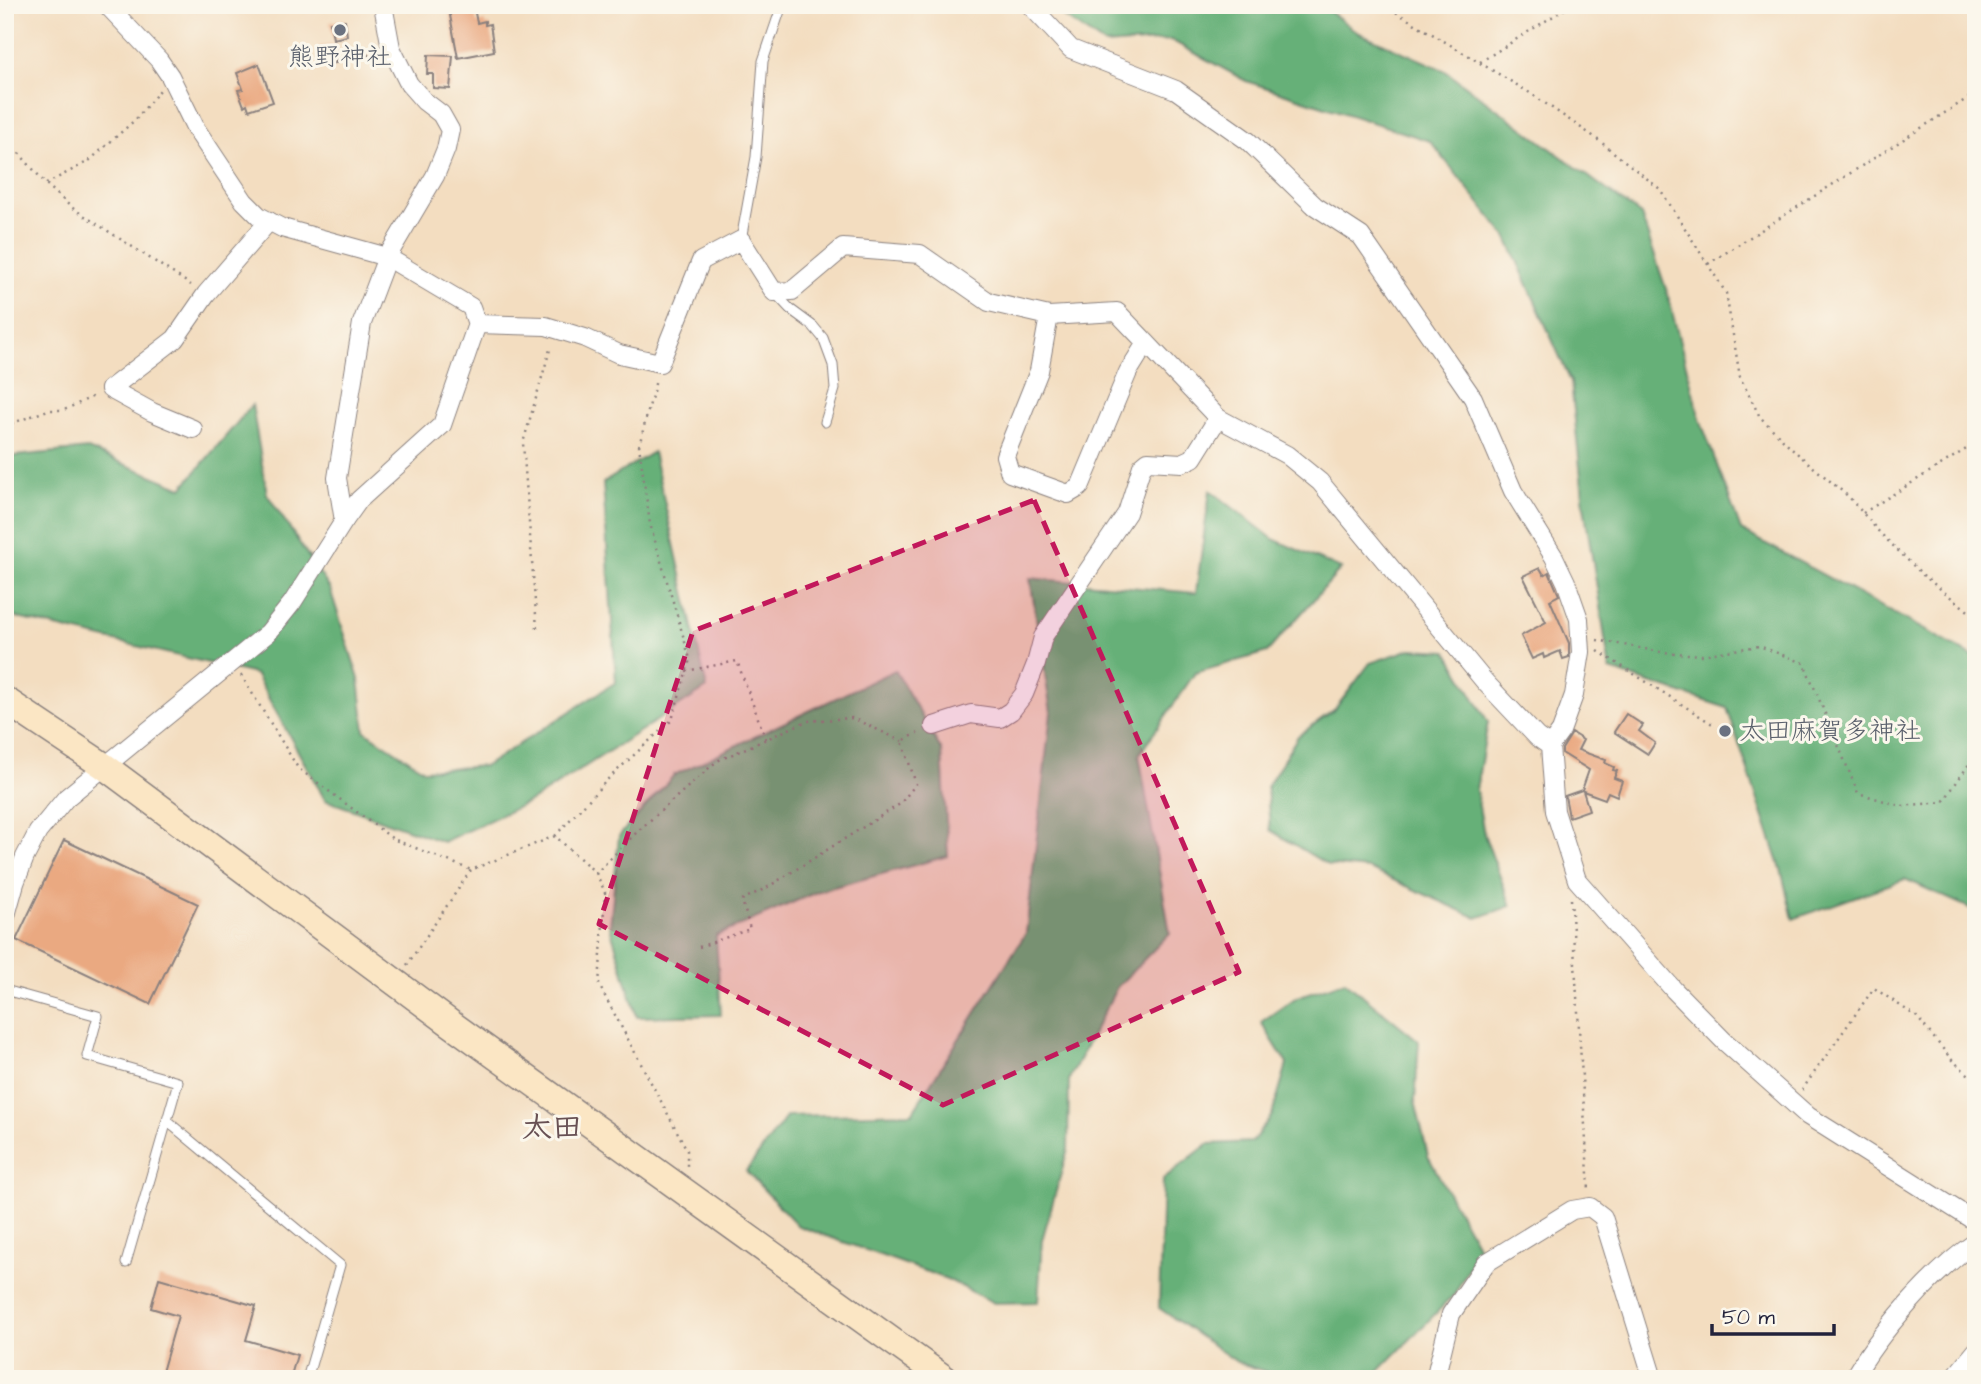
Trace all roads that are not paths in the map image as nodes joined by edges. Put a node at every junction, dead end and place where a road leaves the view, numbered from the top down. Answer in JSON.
{"nodes":[{"id":1,"x":107,"y":5,"type":"edge"},
{"id":2,"x":383,"y":5,"type":"edge"},
{"id":3,"x":782,"y":5,"type":"edge"},
{"id":4,"x":1030,"y":5,"type":"edge"},
{"id":5,"x":269,"y":221,"type":"junction"},
{"id":6,"x":741,"y":240,"type":"junction"},
{"id":7,"x":387,"y":257,"type":"junction"},
{"id":8,"x":774,"y":292,"type":"junction"},
{"id":9,"x":1049,"y":316,"type":"junction"},
{"id":10,"x":477,"y":324,"type":"junction"},
{"id":11,"x":1146,"y":343,"type":"junction"},
{"id":12,"x":1218,"y":418,"type":"junction"},
{"id":13,"x":825,"y":422,"type":"dead end"},
{"id":14,"x":193,"y":429,"type":"dead end"},
{"id":15,"x":344,"y":521,"type":"junction"},
{"id":16,"x":5,"y":701,"type":"edge"},
{"id":17,"x":934,"y":726,"type":"road end"},
{"id":18,"x":1550,"y":746,"type":"junction"},
{"id":19,"x":104,"y":766,"type":"junction"},
{"id":20,"x":5,"y":919,"type":"edge"},
{"id":21,"x":5,"y":990,"type":"edge"},
{"id":22,"x":167,"y":1121,"type":"junction"},
{"id":23,"x":1976,"y":1222,"type":"edge"},
{"id":24,"x":1976,"y":1242,"type":"edge"},
{"id":25,"x":126,"y":1263,"type":"dead end"},
{"id":26,"x":1976,"y":1351,"type":"edge"},
{"id":27,"x":307,"y":1379,"type":"edge"},
{"id":28,"x":945,"y":1379,"type":"edge"},
{"id":29,"x":1435,"y":1379,"type":"edge"},
{"id":30,"x":1653,"y":1379,"type":"edge"},
{"id":31,"x":1853,"y":1379,"type":"edge"},
{"id":32,"x":1953,"y":1379,"type":"edge"}],
"edges":[{"from":1,"to":5,"type":"street"},
{"from":2,"to":7,"type":"street"},
{"from":3,"to":6,"type":"lane"},
{"from":4,"to":18,"type":"street"},
{"from":5,"to":7,"type":"street"},
{"from":5,"to":14,"type":"street"},
{"from":6,"to":8,"type":"street"},
{"from":6,"to":10,"type":"street"},
{"from":7,"to":10,"type":"street"},
{"from":7,"to":15,"type":"street"},
{"from":8,"to":9,"type":"street"},
{"from":8,"to":13,"type":"lane"},
{"from":9,"to":11,"type":"street"},
{"from":9,"to":11,"type":"street"},
{"from":10,"to":15,"type":"street"},
{"from":11,"to":12,"type":"street"},
{"from":12,"to":17,"type":"street"},
{"from":12,"to":18,"type":"street"},
{"from":15,"to":19,"type":"street"},
{"from":16,"to":19,"type":"street"},
{"from":18,"to":23,"type":"street"},
{"from":19,"to":20,"type":"street"},
{"from":19,"to":28,"type":"street"},
{"from":21,"to":22,"type":"lane"},
{"from":22,"to":25,"type":"lane"},
{"from":22,"to":27,"type":"lane"},
{"from":24,"to":31,"type":"street"},
{"from":26,"to":32,"type":"street"},
{"from":29,"to":30,"type":"street"}]}
